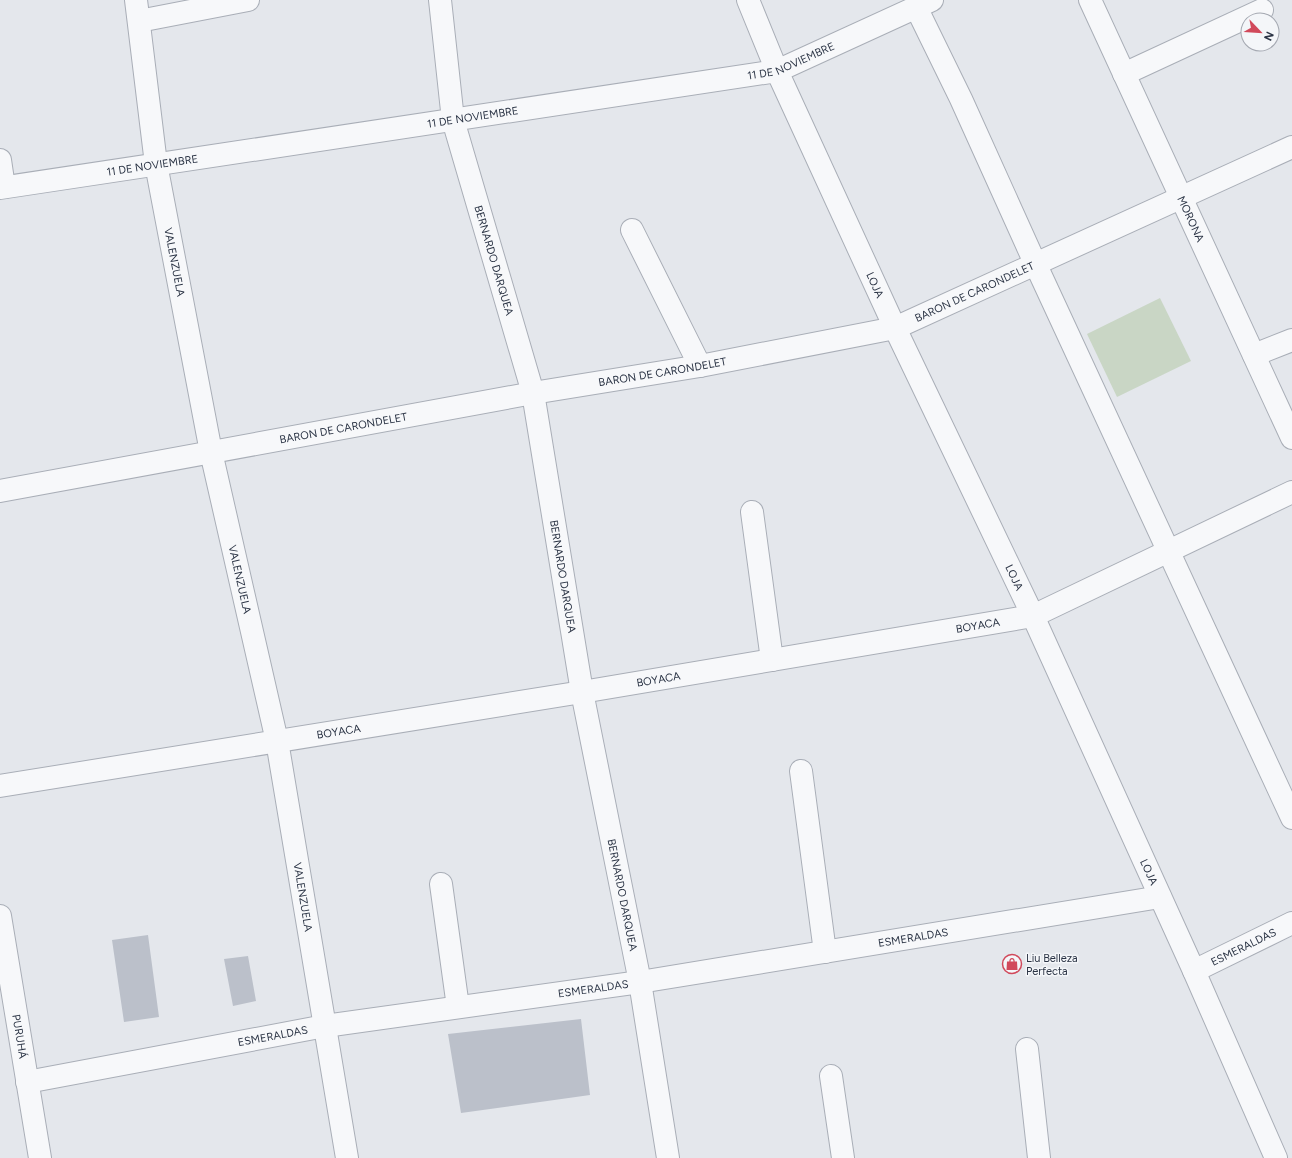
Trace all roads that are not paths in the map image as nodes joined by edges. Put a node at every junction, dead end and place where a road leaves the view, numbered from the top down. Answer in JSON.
{"nodes":[{"id":1,"x":248,"y":0,"type":"edge"},
{"id":2,"x":440,"y":0,"type":"edge"},
{"id":3,"x":748,"y":0,"type":"edge"},
{"id":4,"x":1090,"y":0,"type":"edge"},
{"id":5,"x":924,"y":4,"type":"edge"},
{"id":6,"x":137,"y":10,"type":"edge"},
{"id":7,"x":1262,"y":10,"type":"dead end"},
{"id":8,"x":777,"y":71,"type":"junction"},
{"id":9,"x":1124,"y":74,"type":"junction"},
{"id":10,"x":453,"y":120,"type":"junction"},
{"id":11,"x":1292,"y":147,"type":"edge"},
{"id":12,"x":0,"y":160,"type":"edge"},
{"id":13,"x":156,"y":164,"type":"junction"},
{"id":14,"x":2,"y":188,"type":"edge"},
{"id":15,"x":1180,"y":197,"type":"junction"},
{"id":16,"x":632,"y":230,"type":"dead end"},
{"id":17,"x":1036,"y":263,"type":"junction"},
{"id":18,"x":895,"y":328,"type":"junction"},
{"id":19,"x":1292,"y":340,"type":"edge"},
{"id":20,"x":1254,"y":355,"type":"junction"},
{"id":21,"x":700,"y":366,"type":"junction"},
{"id":22,"x":533,"y":393,"type":"junction"},
{"id":23,"x":1292,"y":438,"type":"edge"},
{"id":24,"x":211,"y":452,"type":"junction"},
{"id":25,"x":0,"y":491,"type":"edge"},
{"id":26,"x":1292,"y":492,"type":"edge"},
{"id":27,"x":752,"y":512,"type":"dead end"},
{"id":28,"x":1168,"y":551,"type":"junction"},
{"id":29,"x":1033,"y":616,"type":"junction"},
{"id":30,"x":772,"y":660,"type":"junction"},
{"id":31,"x":582,"y":692,"type":"junction"},
{"id":32,"x":277,"y":741,"type":"junction"},
{"id":33,"x":800,"y":771,"type":"dead end"},
{"id":34,"x":0,"y":786,"type":"edge"},
{"id":35,"x":1292,"y":818,"type":"edge"},
{"id":36,"x":441,"y":884,"type":"dead end"},
{"id":37,"x":1160,"y":896,"type":"junction"},
{"id":38,"x":0,"y":916,"type":"edge"},
{"id":39,"x":1292,"y":923,"type":"edge"},
{"id":40,"x":825,"y":952,"type":"junction"},
{"id":41,"x":1194,"y":971,"type":"junction"},
{"id":42,"x":640,"y":982,"type":"junction"},
{"id":43,"x":458,"y":1007,"type":"junction"},
{"id":44,"x":325,"y":1026,"type":"junction"},
{"id":45,"x":1027,"y":1049,"type":"dead end"},
{"id":46,"x":831,"y":1076,"type":"dead end"},
{"id":47,"x":27,"y":1082,"type":"junction"},
{"id":48,"x":40,"y":1158,"type":"edge"},
{"id":49,"x":347,"y":1158,"type":"edge"},
{"id":50,"x":668,"y":1158,"type":"edge"},
{"id":51,"x":843,"y":1158,"type":"edge"},
{"id":52,"x":1039,"y":1158,"type":"edge"},
{"id":53,"x":1276,"y":1158,"type":"edge"}],
"edges":[{"from":1,"to":6,"type":"street"},
{"from":2,"to":10,"type":"street","name":"BERNARDO DARQUEA"},
{"from":3,"to":8,"type":"street","name":"LOJA"},
{"from":4,"to":9,"type":"street","name":"MORONA"},
{"from":5,"to":8,"type":"street","name":"11 DE NOVIEMBRE"},
{"from":5,"to":17,"type":"street"},
{"from":6,"to":13,"type":"street","name":"VALENZUELA"},
{"from":7,"to":9,"type":"street"},
{"from":8,"to":10,"type":"street","name":"11 DE NOVIEMBRE"},
{"from":8,"to":18,"type":"street","name":"LOJA"},
{"from":9,"to":15,"type":"street","name":"MORONA"},
{"from":10,"to":13,"type":"street","name":"11 DE NOVIEMBRE"},
{"from":10,"to":22,"type":"street","name":"BERNARDO DARQUEA"},
{"from":11,"to":15,"type":"street","name":"BARON DE CARONDELET"},
{"from":12,"to":14,"type":"street"},
{"from":13,"to":14,"type":"street","name":"11 DE NOVIEMBRE"},
{"from":13,"to":24,"type":"street","name":"VALENZUELA"},
{"from":15,"to":17,"type":"street","name":"BARON DE CARONDELET"},
{"from":15,"to":20,"type":"street","name":"MORONA"},
{"from":16,"to":21,"type":"street"},
{"from":17,"to":18,"type":"street","name":"BARON DE CARONDELET"},
{"from":17,"to":28,"type":"street"},
{"from":18,"to":21,"type":"street","name":"BARON DE CARONDELET"},
{"from":18,"to":29,"type":"street","name":"LOJA"},
{"from":19,"to":20,"type":"street"},
{"from":20,"to":23,"type":"street","name":"MORONA"},
{"from":21,"to":22,"type":"street","name":"BARON DE CARONDELET"},
{"from":22,"to":24,"type":"street","name":"BARON DE CARONDELET"},
{"from":22,"to":31,"type":"street","name":"BERNARDO DARQUEA"},
{"from":24,"to":25,"type":"street","name":"BARON DE CARONDELET"},
{"from":24,"to":32,"type":"street","name":"VALENZUELA"},
{"from":26,"to":28,"type":"street","name":"BOYACA"},
{"from":27,"to":30,"type":"street"},
{"from":28,"to":29,"type":"street","name":"BOYACA"},
{"from":28,"to":35,"type":"street"},
{"from":29,"to":30,"type":"street","name":"BOYACA"},
{"from":29,"to":37,"type":"street","name":"LOJA"},
{"from":30,"to":31,"type":"street","name":"BOYACA"},
{"from":31,"to":32,"type":"street","name":"BOYACA"},
{"from":31,"to":42,"type":"street","name":"BERNARDO DARQUEA"},
{"from":32,"to":34,"type":"street","name":"BOYACA"},
{"from":32,"to":44,"type":"street","name":"VALENZUELA"},
{"from":33,"to":40,"type":"street"},
{"from":36,"to":43,"type":"street"},
{"from":37,"to":40,"type":"street","name":"ESMERALDAS"},
{"from":37,"to":41,"type":"street","name":"LOJA"},
{"from":38,"to":47,"type":"street","name":"PURUHÁ"},
{"from":39,"to":41,"type":"street","name":"ESMERALDAS"},
{"from":40,"to":42,"type":"street","name":"ESMERALDAS"},
{"from":41,"to":53,"type":"street","name":"LOJA"},
{"from":42,"to":43,"type":"street","name":"ESMERALDAS"},
{"from":42,"to":50,"type":"street","name":"BERNARDO DARQUEA"},
{"from":43,"to":44,"type":"street","name":"ESMERALDAS"},
{"from":44,"to":47,"type":"street","name":"ESMERALDAS"},
{"from":44,"to":49,"type":"street","name":"VALENZUELA"},
{"from":45,"to":52,"type":"street"},
{"from":46,"to":51,"type":"street"},
{"from":47,"to":48,"type":"street","name":"PURUHÁ"}]}
